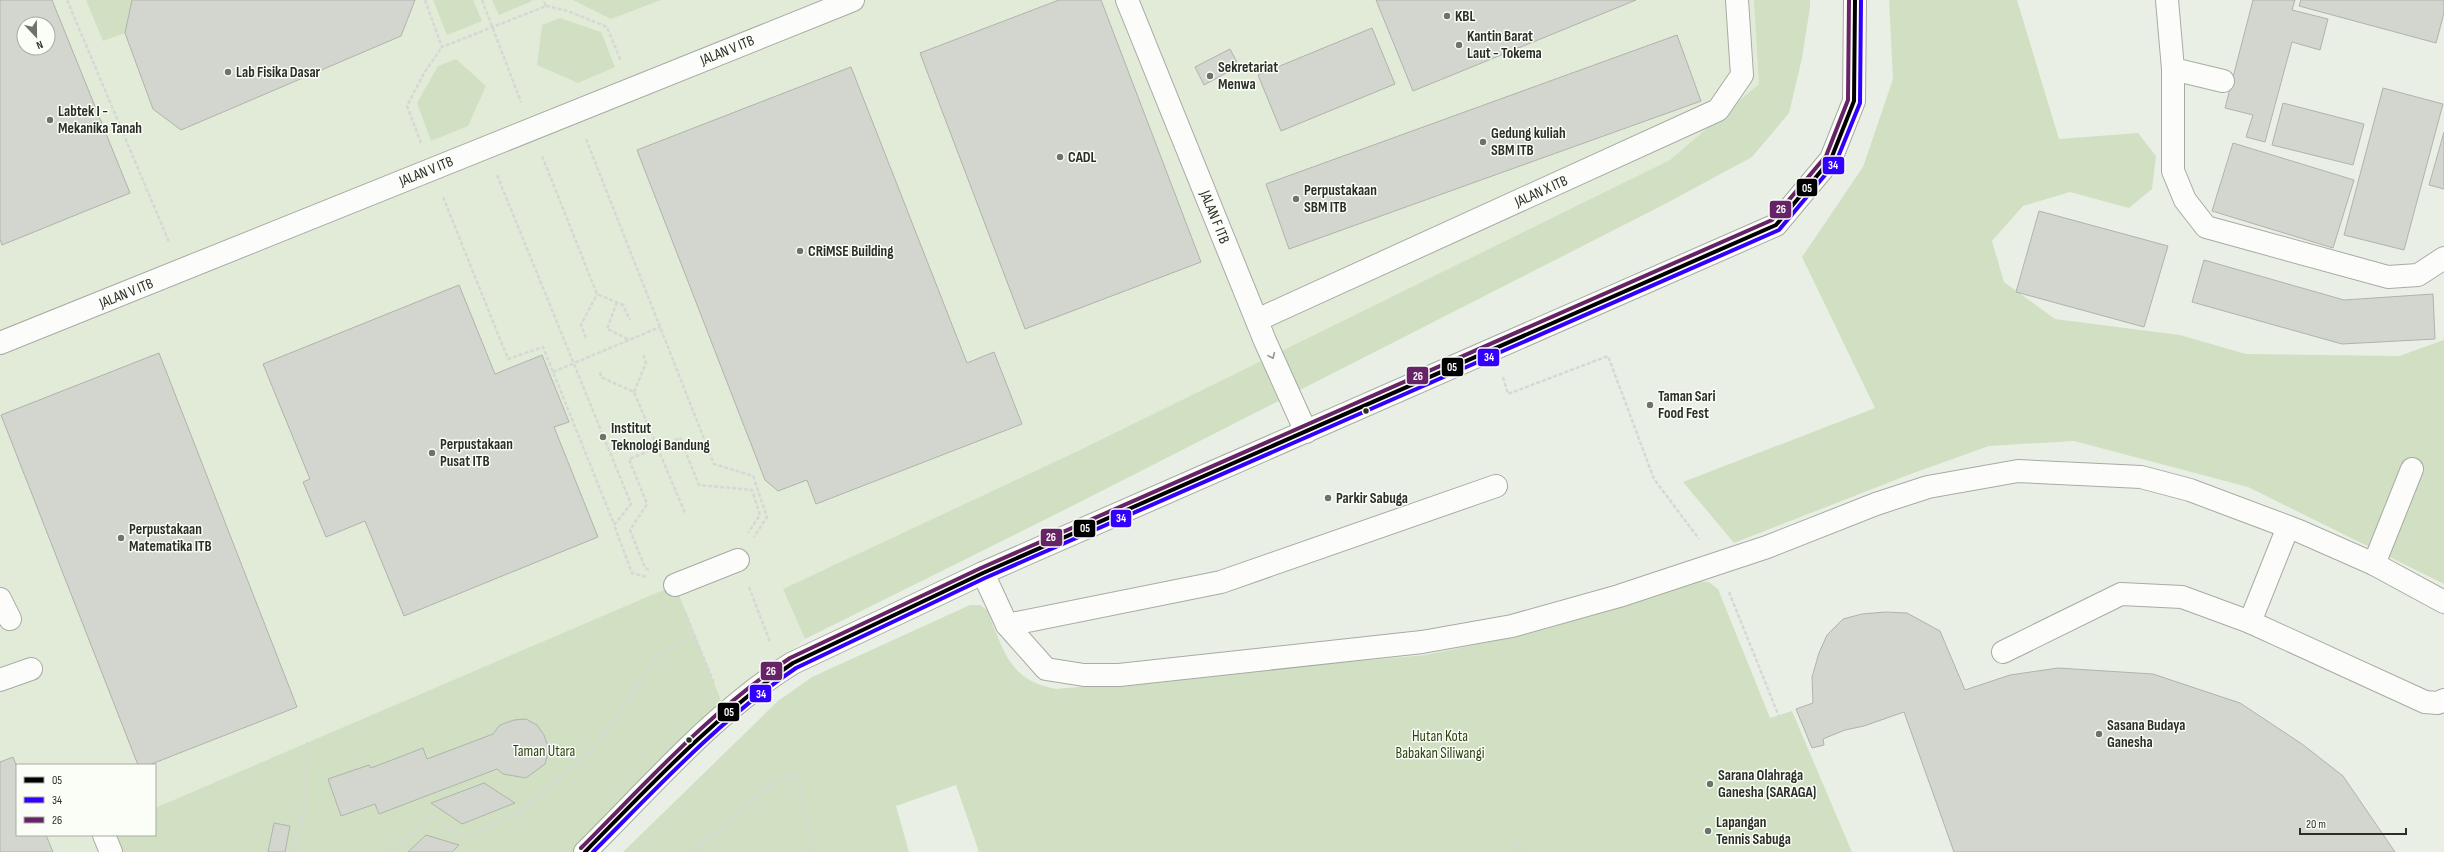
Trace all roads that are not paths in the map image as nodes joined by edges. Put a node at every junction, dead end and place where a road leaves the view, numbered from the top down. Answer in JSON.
{"nodes":[{"id":1,"x":853,"y":0,"type":"edge"},
{"id":2,"x":1127,"y":0,"type":"edge"},
{"id":3,"x":1737,"y":0,"type":"edge"},
{"id":4,"x":1855,"y":0,"type":"edge"},
{"id":5,"x":2167,"y":0,"type":"edge"},
{"id":6,"x":2173,"y":69,"type":"junction"},
{"id":7,"x":2223,"y":81,"type":"dead end"},
{"id":8,"x":2444,"y":258,"type":"edge"},
{"id":9,"x":1257,"y":320,"type":"junction"},
{"id":10,"x":0,"y":343,"type":"edge"},
{"id":11,"x":1306,"y":432,"type":"junction"},
{"id":12,"x":2412,"y":469,"type":"dead end"},
{"id":13,"x":1496,"y":486,"type":"dead end"},
{"id":14,"x":2288,"y":527,"type":"junction"},
{"id":15,"x":742,"y":555,"type":"road end"},
{"id":16,"x":2374,"y":564,"type":"junction"},
{"id":17,"x":983,"y":574,"type":"junction"},
{"id":18,"x":669,"y":584,"type":"road end"},
{"id":19,"x":0,"y":599,"type":"edge"},
{"id":20,"x":2444,"y":602,"type":"edge"},
{"id":21,"x":10,"y":620,"type":"dead end"},
{"id":22,"x":2250,"y":622,"type":"junction"},
{"id":23,"x":1007,"y":625,"type":"junction"},
{"id":24,"x":2003,"y":652,"type":"dead end"},
{"id":25,"x":31,"y":669,"type":"dead end"},
{"id":26,"x":0,"y":680,"type":"edge"},
{"id":27,"x":2444,"y":700,"type":"edge"},
{"id":28,"x":104,"y":836,"type":"edge"},
{"id":29,"x":110,"y":852,"type":"edge"},
{"id":30,"x":584,"y":852,"type":"edge"}],
"edges":[{"from":1,"to":10,"type":"main road","name":"JALAN V ITB"},
{"from":2,"to":9,"type":"main road","name":"JALAN F ITB"},
{"from":3,"to":9,"type":"main road","name":"JALAN X ITB"},
{"from":4,"to":11,"type":"main road"},
{"from":5,"to":6,"type":"main road"},
{"from":6,"to":7,"type":"main road"},
{"from":6,"to":8,"type":"main road"},
{"from":9,"to":11,"type":"main road","name":"JALAN F ITB","one_way":true},
{"from":11,"to":17,"type":"main road"},
{"from":12,"to":16,"type":"main road"},
{"from":13,"to":23,"type":"main road"},
{"from":14,"to":16,"type":"main road"},
{"from":14,"to":22,"type":"main road"},
{"from":14,"to":23,"type":"main road"},
{"from":15,"to":18,"type":"main road"},
{"from":16,"to":20,"type":"main road"},
{"from":17,"to":23,"type":"main road"},
{"from":17,"to":30,"type":"main road"},
{"from":19,"to":21,"type":"main road"},
{"from":22,"to":24,"type":"main road"},
{"from":22,"to":27,"type":"main road"},
{"from":25,"to":26,"type":"main road"},
{"from":28,"to":29,"type":"main road"}]}
